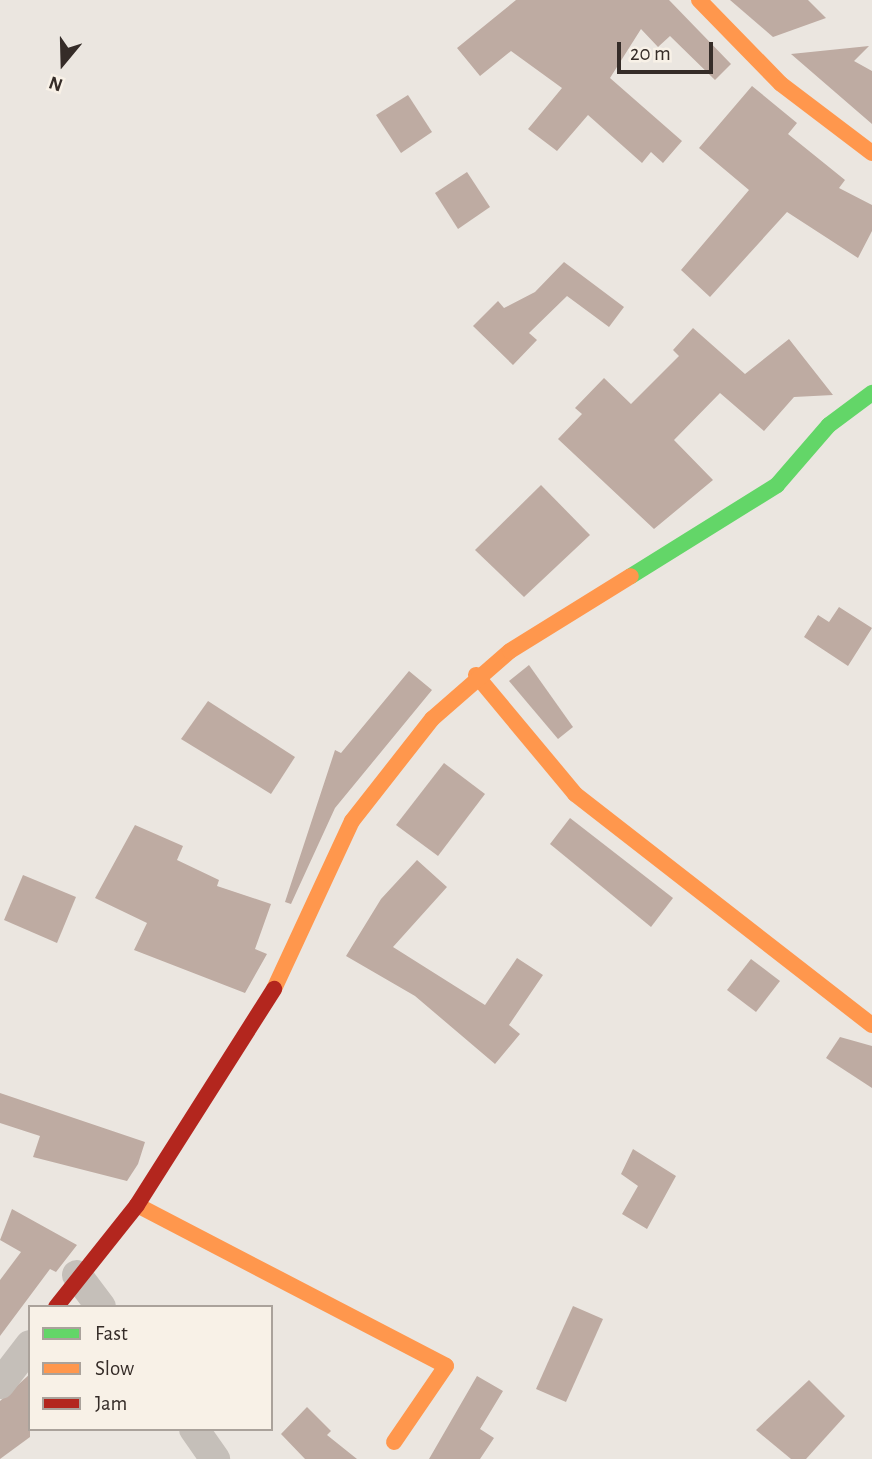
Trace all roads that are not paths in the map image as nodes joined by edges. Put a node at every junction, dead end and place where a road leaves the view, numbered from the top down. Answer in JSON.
{"nodes":[{"id":1,"x":699,"y":0,"type":"edge"},
{"id":2,"x":872,"y":153,"type":"edge"},
{"id":3,"x":872,"y":393,"type":"edge"},
{"id":4,"x":477,"y":675,"type":"junction"},
{"id":5,"x":872,"y":1025,"type":"edge"},
{"id":6,"x":136,"y":1205,"type":"junction"},
{"id":7,"x":77,"y":1275,"type":"junction"},
{"id":8,"x":57,"y":1305,"type":"edge"},
{"id":9,"x":100,"y":1305,"type":"edge"},
{"id":10,"x":28,"y":1348,"type":"edge"},
{"id":11,"x":0,"y":1384,"type":"edge"},
{"id":12,"x":195,"y":1431,"type":"edge"},
{"id":13,"x":394,"y":1442,"type":"dead end"},
{"id":14,"x":215,"y":1459,"type":"edge"}],
"edges":[{"from":1,"to":2,"type":"street"},
{"from":3,"to":4,"type":"street"},
{"from":4,"to":5,"type":"street"},
{"from":4,"to":6,"type":"street"},
{"from":6,"to":7,"type":"street"},
{"from":6,"to":13,"type":"street"},
{"from":7,"to":8,"type":"street"},
{"from":7,"to":9,"type":"street"},
{"from":10,"to":11,"type":"street"},
{"from":12,"to":14,"type":"street"}]}
